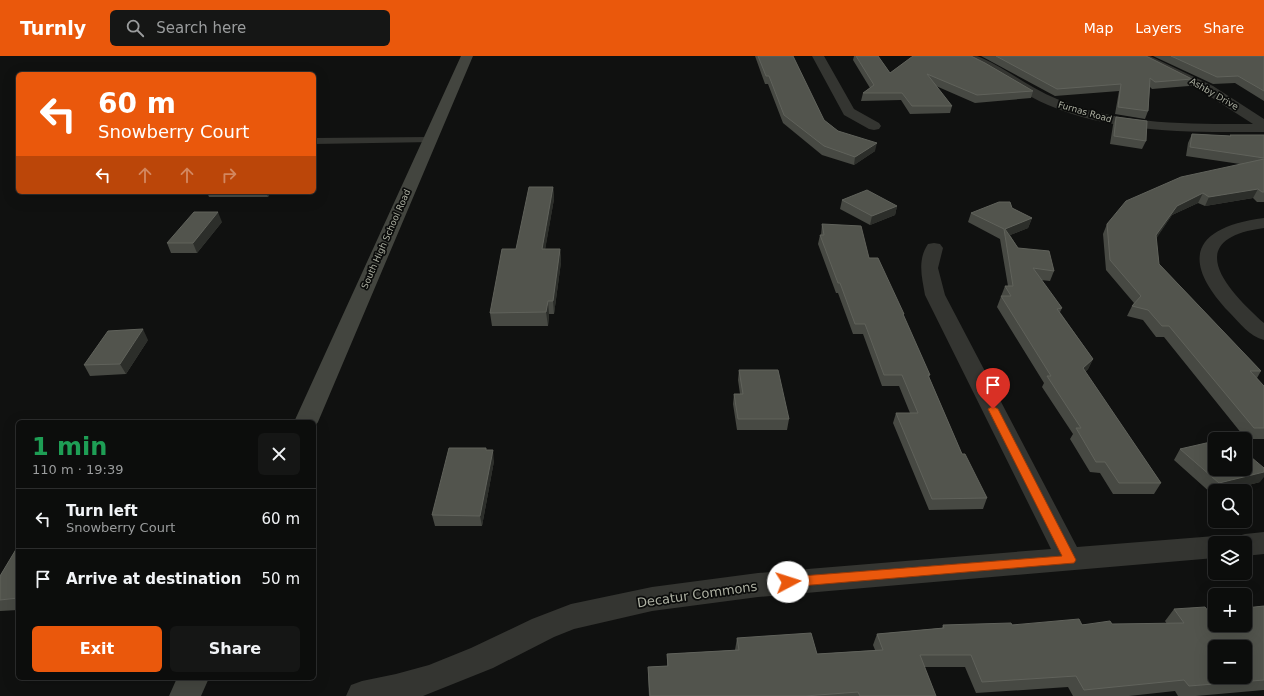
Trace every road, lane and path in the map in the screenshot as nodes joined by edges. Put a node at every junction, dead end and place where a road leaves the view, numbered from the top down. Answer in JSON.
{"nodes":[{"id":1,"x":467,"y":56,"type":"edge"},
{"id":2,"x":818,"y":56,"type":"edge"},
{"id":3,"x":966,"y":56,"type":"edge"},
{"id":4,"x":1141,"y":56,"type":"edge"},
{"id":5,"x":1264,"y":125,"type":"edge"},
{"id":6,"x":874,"y":126,"type":"dead end"},
{"id":7,"x":1264,"y":128,"type":"edge"},
{"id":8,"x":430,"y":140,"type":"junction"},
{"id":9,"x":316,"y":141,"type":"edge"},
{"id":10,"x":1264,"y":223,"type":"edge"},
{"id":11,"x":934,"y":248,"type":"dead end"},
{"id":12,"x":1264,"y":334,"type":"edge"},
{"id":13,"x":307,"y":420,"type":"edge"},
{"id":14,"x":1264,"y":543,"type":"edge"},
{"id":15,"x":1252,"y":544,"type":"edge"},
{"id":16,"x":1208,"y":548,"type":"edge"},
{"id":17,"x":1070,"y":560,"type":"junction"},
{"id":18,"x":192,"y":680,"type":"edge"},
{"id":19,"x":185,"y":696,"type":"edge"},
{"id":20,"x":362,"y":696,"type":"edge"}],
"edges":[{"from":1,"to":8,"type":"main road","name":"South High School Road"},
{"from":2,"to":6,"type":"street"},
{"from":3,"to":7,"type":"street","name":"Furnas Road"},
{"from":4,"to":5,"type":"street","name":"Ashby Drive"},
{"from":8,"to":9,"type":"lane"},
{"from":8,"to":13,"type":"main road","name":"South High School Road"},
{"from":10,"to":12,"type":"street"},
{"from":11,"to":17,"type":"street"},
{"from":14,"to":15,"type":"street"},
{"from":16,"to":17,"type":"street","name":"Decatur Commons"},
{"from":17,"to":20,"type":"street","name":"Decatur Commons"},
{"from":18,"to":19,"type":"main road"}]}
